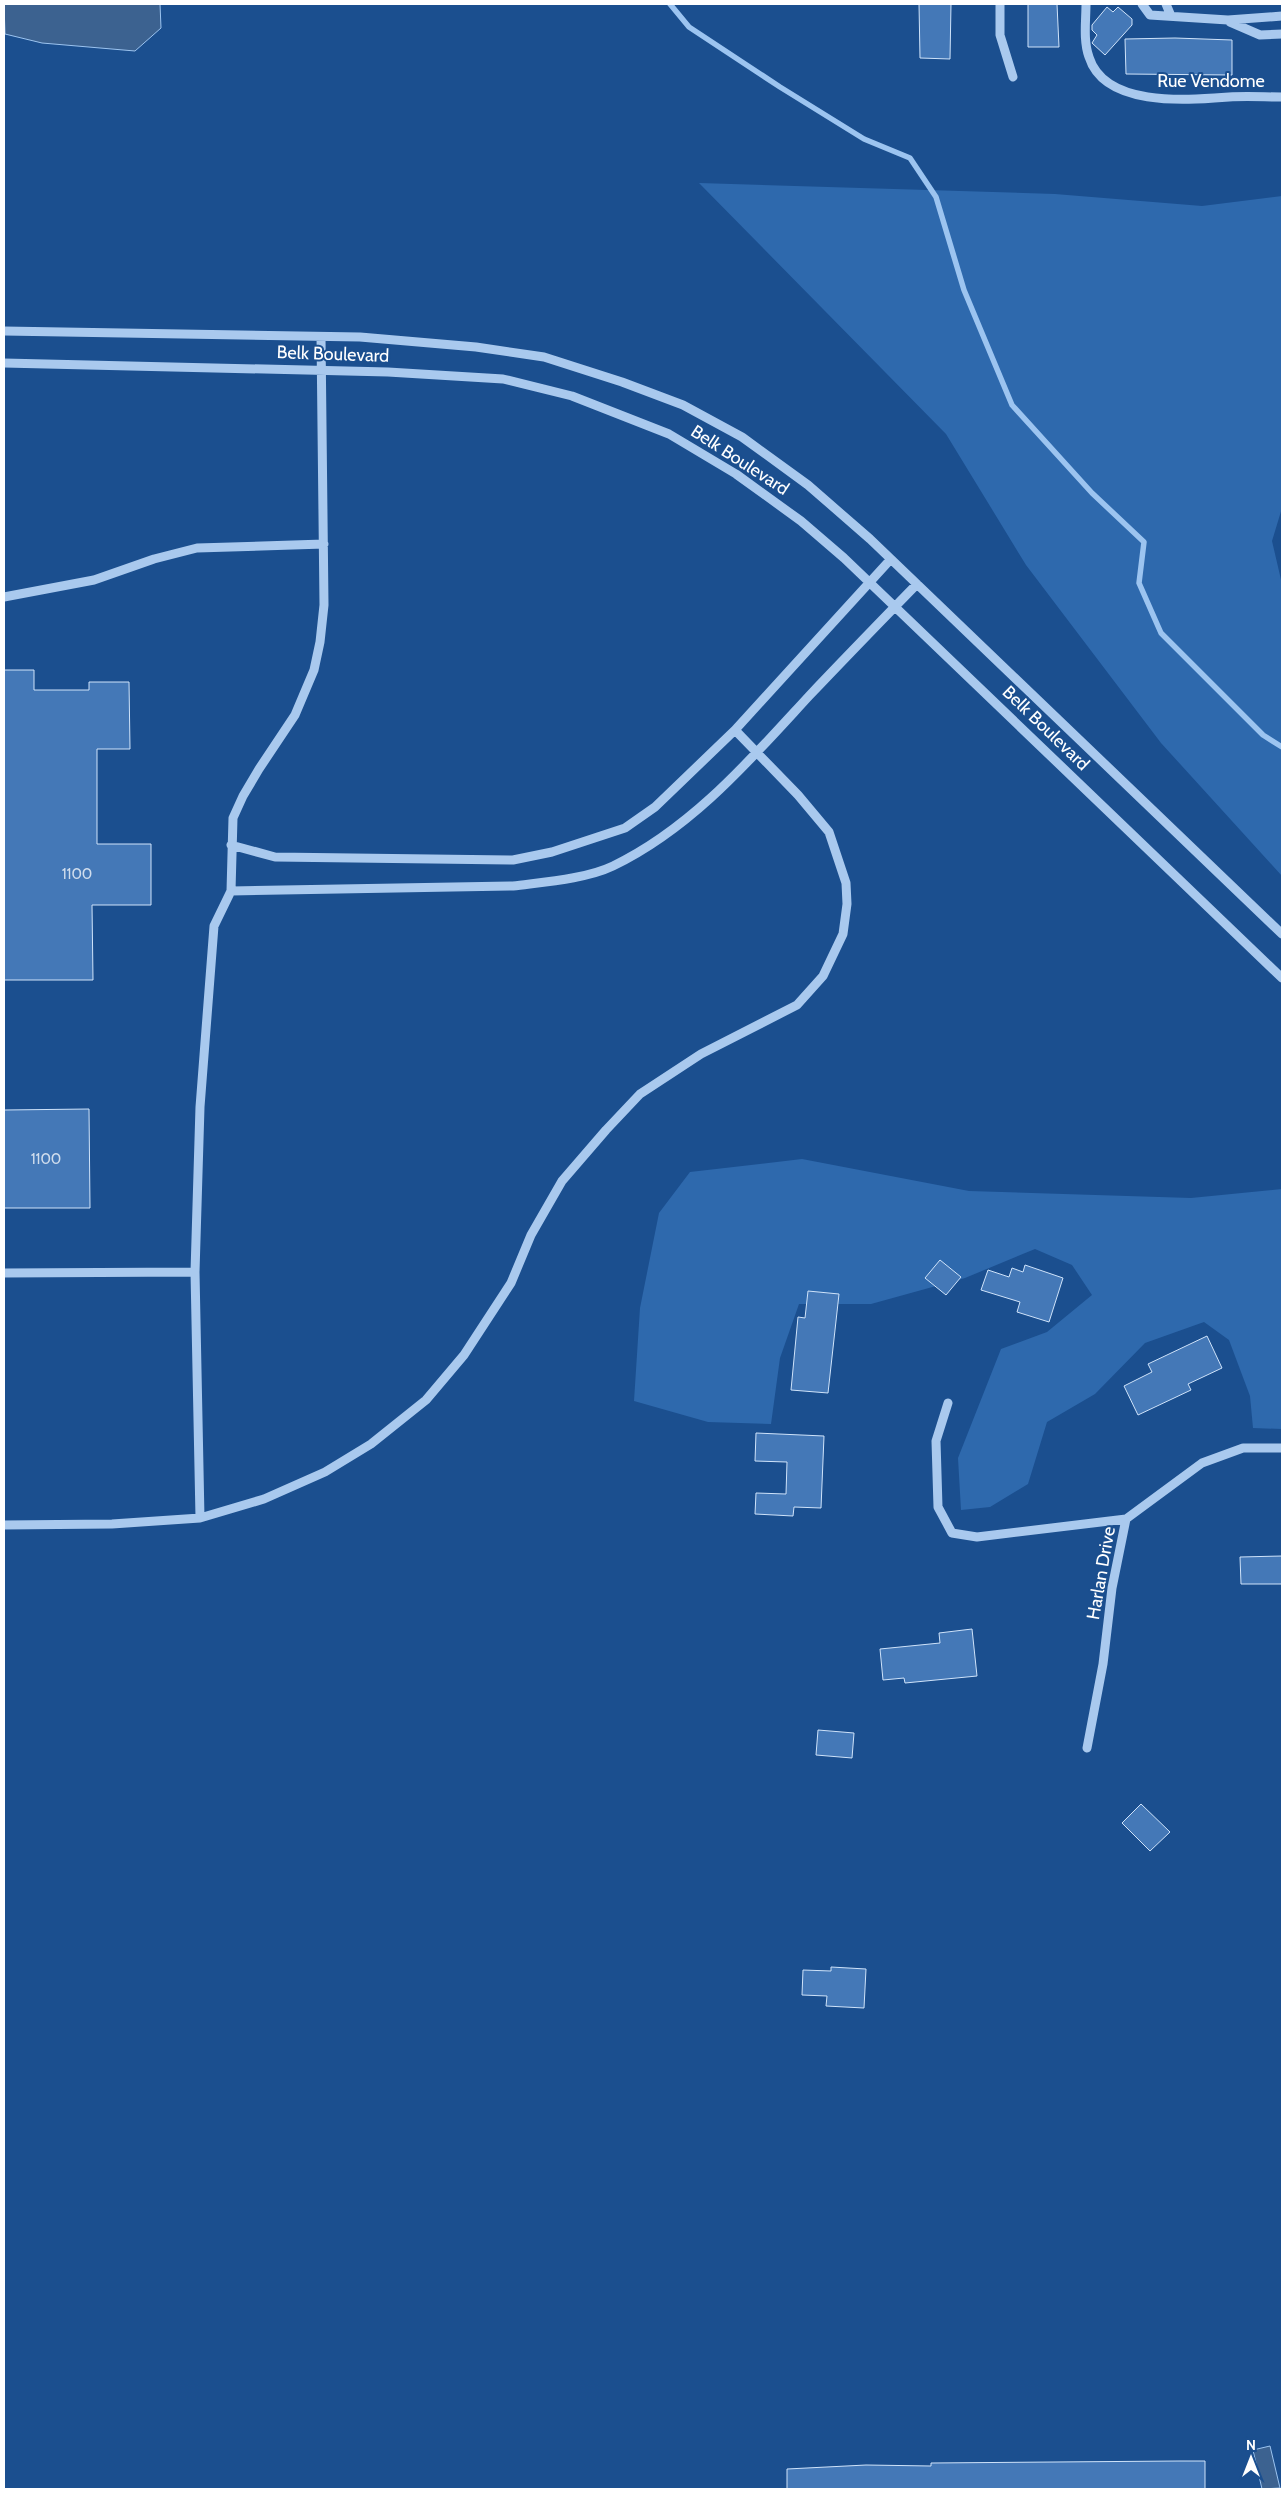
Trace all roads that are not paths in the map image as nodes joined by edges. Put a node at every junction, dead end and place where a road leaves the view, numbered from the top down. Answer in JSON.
{"nodes":[{"id":1,"x":1000,"y":4,"type":"edge"},
{"id":2,"x":1086,"y":4,"type":"edge"},
{"id":3,"x":1142,"y":4,"type":"edge"},
{"id":4,"x":1166,"y":4,"type":"edge"},
{"id":5,"x":1171,"y":16,"type":"junction"},
{"id":6,"x":1282,"y":16,"type":"edge"},
{"id":7,"x":1228,"y":20,"type":"junction"},
{"id":8,"x":1282,"y":34,"type":"edge"},
{"id":9,"x":1013,"y":77,"type":"dead end"},
{"id":10,"x":1282,"y":98,"type":"edge"},
{"id":11,"x":4,"y":331,"type":"edge"},
{"id":12,"x":321,"y":337,"type":"junction"},
{"id":13,"x":4,"y":363,"type":"edge"},
{"id":14,"x":321,"y":370,"type":"junction"},
{"id":15,"x":324,"y":544,"type":"junction"},
{"id":16,"x":890,"y":560,"type":"junction"},
{"id":17,"x":869,"y":582,"type":"junction"},
{"id":18,"x":917,"y":584,"type":"junction"},
{"id":19,"x":4,"y":597,"type":"edge"},
{"id":20,"x":895,"y":607,"type":"junction"},
{"id":21,"x":735,"y":730,"type":"junction"},
{"id":22,"x":756,"y":753,"type":"junction"},
{"id":23,"x":231,"y":845,"type":"junction"},
{"id":24,"x":231,"y":891,"type":"junction"},
{"id":25,"x":1282,"y":934,"type":"edge"},
{"id":26,"x":1282,"y":978,"type":"edge"},
{"id":27,"x":195,"y":1272,"type":"junction"},
{"id":28,"x":4,"y":1273,"type":"edge"},
{"id":29,"x":948,"y":1403,"type":"dead end"},
{"id":30,"x":1282,"y":1448,"type":"edge"},
{"id":31,"x":200,"y":1518,"type":"junction"},
{"id":32,"x":1126,"y":1520,"type":"junction"},
{"id":33,"x":4,"y":1525,"type":"edge"},
{"id":34,"x":1087,"y":1748,"type":"dead end"}],
"edges":[{"from":1,"to":9,"type":"street"},
{"from":2,"to":10,"type":"street","name":"Rue Vendome"},
{"from":3,"to":5,"type":"street"},
{"from":4,"to":5,"type":"street"},
{"from":5,"to":7,"type":"street"},
{"from":6,"to":7,"type":"street"},
{"from":7,"to":8,"type":"street"},
{"from":11,"to":12,"type":"street","name":"Belk Boulevard"},
{"from":12,"to":14,"type":"street"},
{"from":12,"to":16,"type":"street","name":"Belk Boulevard"},
{"from":13,"to":14,"type":"street","name":"Belk Boulevard"},
{"from":14,"to":15,"type":"street"},
{"from":14,"to":17,"type":"street","name":"Belk Boulevard"},
{"from":15,"to":19,"type":"street"},
{"from":15,"to":23,"type":"street"},
{"from":16,"to":17,"type":"street"},
{"from":16,"to":18,"type":"street","name":"Belk Boulevard"},
{"from":17,"to":20,"type":"street","name":"Belk Boulevard"},
{"from":17,"to":21,"type":"street"},
{"from":18,"to":20,"type":"street"},
{"from":18,"to":25,"type":"street","name":"Belk Boulevard"},
{"from":20,"to":22,"type":"street"},
{"from":20,"to":26,"type":"street","name":"Belk Boulevard"},
{"from":21,"to":22,"type":"street"},
{"from":21,"to":23,"type":"street"},
{"from":22,"to":24,"type":"street"},
{"from":22,"to":31,"type":"street"},
{"from":23,"to":24,"type":"street"},
{"from":24,"to":27,"type":"street"},
{"from":27,"to":28,"type":"street"},
{"from":27,"to":31,"type":"street"},
{"from":29,"to":32,"type":"street"},
{"from":30,"to":32,"type":"street","name":"Harlan Drive"},
{"from":31,"to":33,"type":"street"},
{"from":32,"to":34,"type":"street","name":"Harlan Drive"}]}
